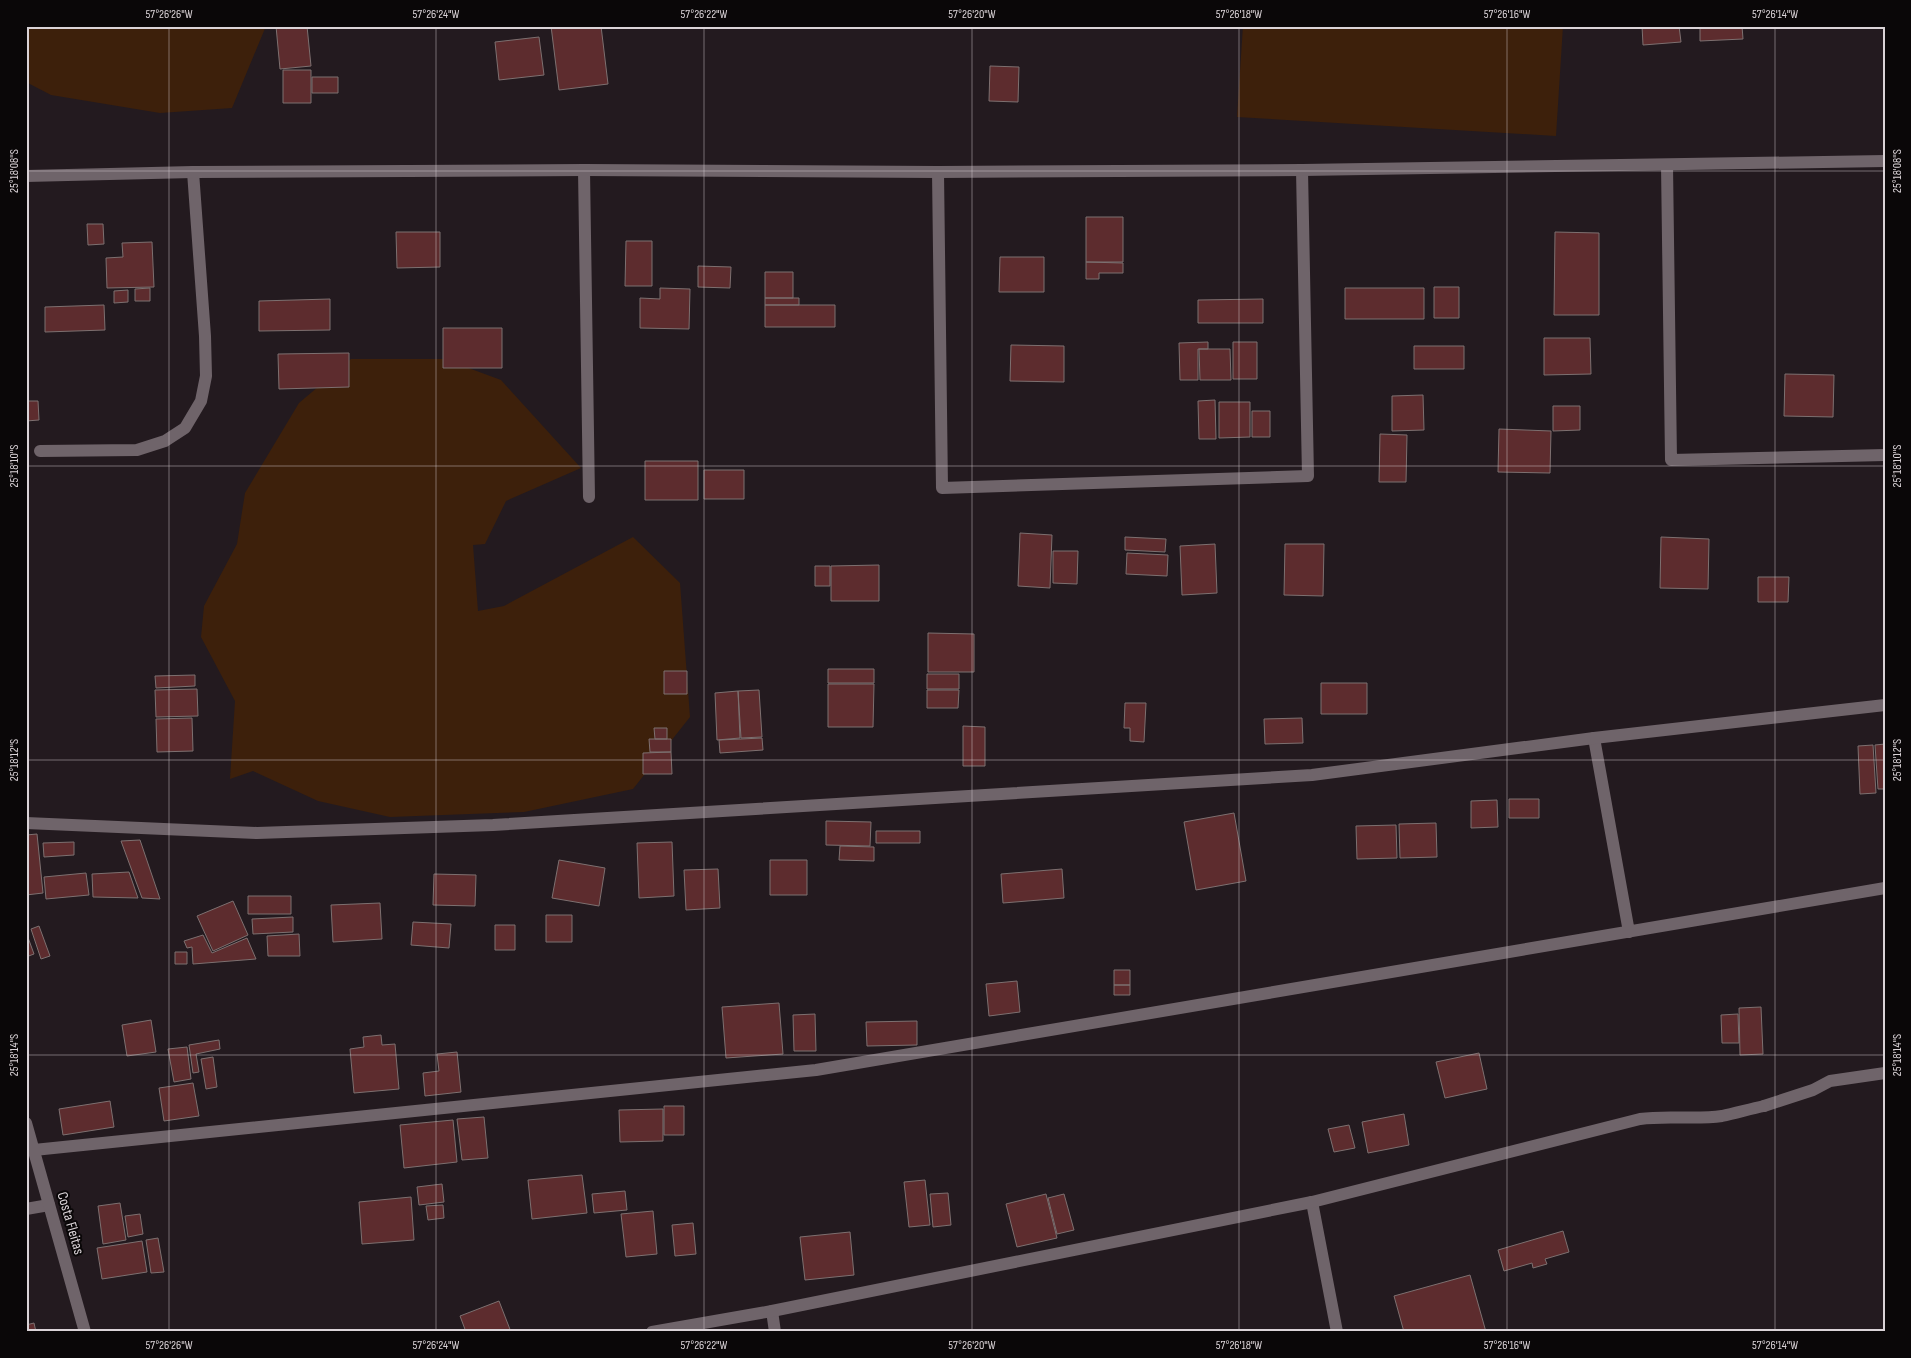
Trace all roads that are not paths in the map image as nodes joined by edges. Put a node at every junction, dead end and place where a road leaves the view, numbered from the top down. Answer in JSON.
{"nodes":[{"id":1,"x":1885,"y":161,"type":"edge"},
{"id":2,"x":1667,"y":165,"type":"junction"},
{"id":3,"x":584,"y":170,"type":"junction"},
{"id":4,"x":1302,"y":170,"type":"junction"},
{"id":5,"x":193,"y":172,"type":"junction"},
{"id":6,"x":938,"y":172,"type":"junction"},
{"id":7,"x":26,"y":176,"type":"edge"},
{"id":8,"x":40,"y":450,"type":"dead end"},
{"id":9,"x":1885,"y":456,"type":"edge"},
{"id":10,"x":589,"y":497,"type":"dead end"},
{"id":11,"x":1885,"y":705,"type":"edge"},
{"id":12,"x":1594,"y":738,"type":"junction"},
{"id":13,"x":26,"y":823,"type":"edge"},
{"id":14,"x":1885,"y":888,"type":"edge"},
{"id":15,"x":1629,"y":932,"type":"junction"},
{"id":16,"x":1885,"y":1073,"type":"edge"},
{"id":17,"x":26,"y":1123,"type":"edge"},
{"id":18,"x":34,"y":1150,"type":"junction"},
{"id":19,"x":1312,"y":1202,"type":"junction"},
{"id":20,"x":49,"y":1205,"type":"junction"},
{"id":21,"x":26,"y":1209,"type":"edge"},
{"id":22,"x":772,"y":1311,"type":"junction"},
{"id":23,"x":85,"y":1332,"type":"edge"},
{"id":24,"x":652,"y":1332,"type":"edge"},
{"id":25,"x":775,"y":1332,"type":"edge"},
{"id":26,"x":1337,"y":1332,"type":"edge"}],
"edges":[{"from":1,"to":2,"type":"street"},
{"from":2,"to":4,"type":"street"},
{"from":2,"to":9,"type":"street"},
{"from":3,"to":5,"type":"street"},
{"from":3,"to":6,"type":"street"},
{"from":3,"to":10,"type":"street"},
{"from":4,"to":6,"type":"street"},
{"from":4,"to":6,"type":"street"},
{"from":5,"to":7,"type":"street"},
{"from":5,"to":8,"type":"street"},
{"from":11,"to":12,"type":"street"},
{"from":12,"to":13,"type":"street"},
{"from":12,"to":15,"type":"street"},
{"from":14,"to":15,"type":"street"},
{"from":15,"to":18,"type":"street"},
{"from":16,"to":19,"type":"street"},
{"from":17,"to":18,"type":"street","name":"Costa Fleitas"},
{"from":18,"to":20,"type":"street","name":"Costa Fleitas"},
{"from":19,"to":22,"type":"street"},
{"from":19,"to":26,"type":"street"},
{"from":20,"to":21,"type":"street"},
{"from":20,"to":23,"type":"street","name":"Costa Fleitas"},
{"from":22,"to":24,"type":"street"},
{"from":22,"to":25,"type":"street"}]}
